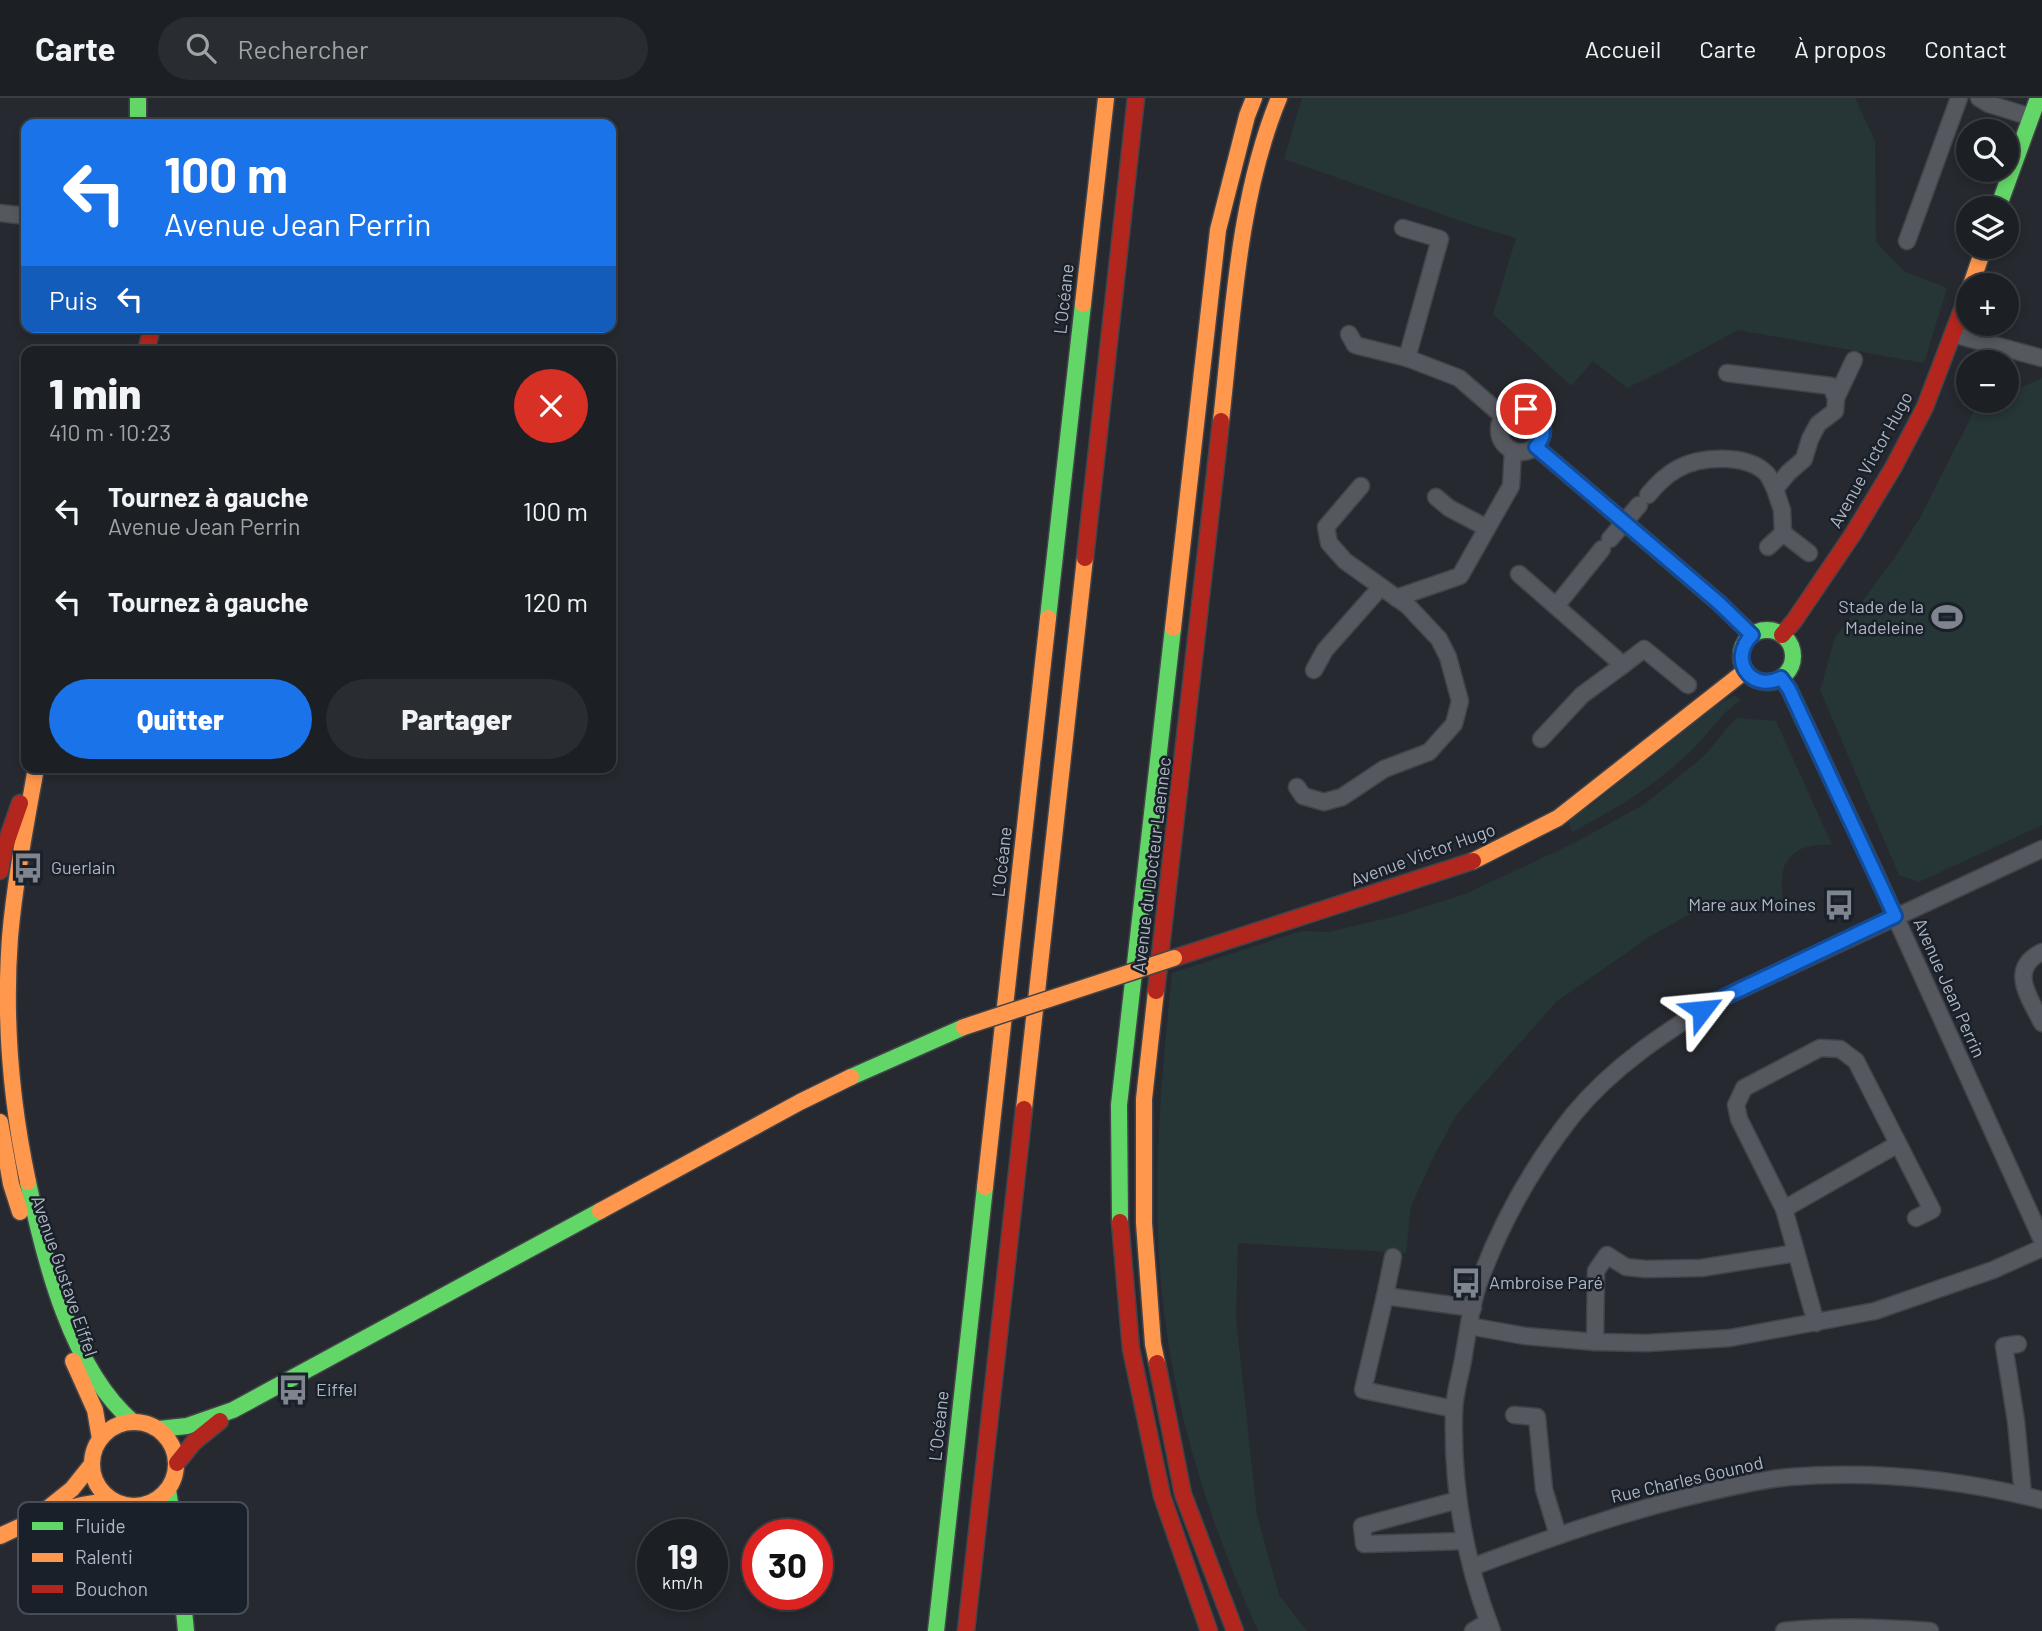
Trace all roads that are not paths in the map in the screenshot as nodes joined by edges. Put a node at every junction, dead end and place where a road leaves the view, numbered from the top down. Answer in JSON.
{"nodes":[{"id":1,"x":138,"y":98,"type":"edge"},
{"id":2,"x":1106,"y":98,"type":"edge"},
{"id":3,"x":1136,"y":98,"type":"edge"},
{"id":4,"x":1254,"y":98,"type":"edge"},
{"id":5,"x":1279,"y":98,"type":"edge"},
{"id":6,"x":1959,"y":98,"type":"edge"},
{"id":7,"x":1979,"y":98,"type":"edge"},
{"id":8,"x":2038,"y":98,"type":"edge"},
{"id":9,"x":2031,"y":117,"type":"junction"},
{"id":10,"x":138,"y":119,"type":"edge"},
{"id":11,"x":2002,"y":196,"type":"edge"},
{"id":12,"x":0,"y":213,"type":"edge"},
{"id":13,"x":21,"y":215,"type":"edge"},
{"id":14,"x":1403,"y":228,"type":"dead end"},
{"id":15,"x":1907,"y":241,"type":"dead end"},
{"id":16,"x":1956,"y":328,"type":"edge"},
{"id":17,"x":1349,"y":334,"type":"dead end"},
{"id":18,"x":1954,"y":334,"type":"junction"},
{"id":19,"x":1407,"y":358,"type":"junction"},
{"id":20,"x":2042,"y":358,"type":"edge"},
{"id":21,"x":1854,"y":360,"type":"dead end"},
{"id":22,"x":1727,"y":373,"type":"dead end"},
{"id":23,"x":1836,"y":398,"type":"junction"},
{"id":24,"x":1504,"y":416,"type":"junction"},
{"id":25,"x":1536,"y":447,"type":"junction"},
{"id":26,"x":1513,"y":451,"type":"junction"},
{"id":27,"x":1361,"y":486,"type":"dead end"},
{"id":28,"x":1775,"y":489,"type":"junction"},
{"id":29,"x":1436,"y":496,"type":"dead end"},
{"id":30,"x":1626,"y":523,"type":"junction"},
{"id":31,"x":1487,"y":528,"type":"junction"},
{"id":32,"x":1783,"y":533,"type":"junction"},
{"id":33,"x":1768,"y":547,"type":"dead end"},
{"id":34,"x":1809,"y":553,"type":"dead end"},
{"id":35,"x":1519,"y":574,"type":"dead end"},
{"id":36,"x":1380,"y":588,"type":"junction"},
{"id":37,"x":1396,"y":598,"type":"junction"},
{"id":38,"x":1556,"y":606,"type":"junction"},
{"id":39,"x":1752,"y":635,"type":"junction"},
{"id":40,"x":1782,"y":635,"type":"junction"},
{"id":41,"x":1623,"y":665,"type":"junction"},
{"id":42,"x":1314,"y":670,"type":"dead end"},
{"id":43,"x":1745,"y":671,"type":"junction"},
{"id":44,"x":1781,"y":678,"type":"junction"},
{"id":45,"x":1688,"y":685,"type":"dead end"},
{"id":46,"x":1541,"y":739,"type":"dead end"},
{"id":47,"x":32,"y":773,"type":"edge"},
{"id":48,"x":33,"y":773,"type":"edge"},
{"id":49,"x":1297,"y":787,"type":"dead end"},
{"id":50,"x":2042,"y":849,"type":"edge"},
{"id":51,"x":0,"y":871,"type":"edge"},
{"id":52,"x":1895,"y":916,"type":"junction"},
{"id":53,"x":2,"y":923,"type":"dead end"},
{"id":54,"x":2042,"y":952,"type":"edge"},
{"id":55,"x":9,"y":961,"type":"junction"},
{"id":56,"x":2042,"y":1023,"type":"edge"},
{"id":57,"x":0,"y":1122,"type":"edge"},
{"id":58,"x":1898,"y":1144,"type":"junction"},
{"id":59,"x":2035,"y":1206,"type":"edge"},
{"id":60,"x":1784,"y":1209,"type":"junction"},
{"id":61,"x":1916,"y":1218,"type":"dead end"},
{"id":62,"x":2042,"y":1240,"type":"edge"},
{"id":63,"x":2042,"y":1248,"type":"edge"},
{"id":64,"x":1797,"y":1253,"type":"junction"},
{"id":65,"x":1394,"y":1257,"type":"dead end"},
{"id":66,"x":1385,"y":1296,"type":"junction"},
{"id":67,"x":1473,"y":1308,"type":"junction"},
{"id":68,"x":1816,"y":1323,"type":"junction"},
{"id":69,"x":1469,"y":1326,"type":"junction"},
{"id":70,"x":1595,"y":1342,"type":"junction"},
{"id":71,"x":2018,"y":1344,"type":"dead end"},
{"id":72,"x":1454,"y":1409,"type":"junction"},
{"id":73,"x":233,"y":1410,"type":"junction"},
{"id":74,"x":1514,"y":1415,"type":"dead end"},
{"id":75,"x":133,"y":1422,"type":"junction"},
{"id":76,"x":159,"y":1429,"type":"junction"},
{"id":77,"x":100,"y":1439,"type":"junction"},
{"id":78,"x":177,"y":1463,"type":"junction"},
{"id":79,"x":92,"y":1464,"type":"junction"},
{"id":80,"x":168,"y":1490,"type":"junction"},
{"id":81,"x":2023,"y":1495,"type":"junction"},
{"id":82,"x":113,"y":1500,"type":"junction"},
{"id":83,"x":1458,"y":1500,"type":"junction"},
{"id":84,"x":2042,"y":1500,"type":"edge"},
{"id":85,"x":56,"y":1502,"type":"edge"},
{"id":86,"x":90,"y":1502,"type":"edge"},
{"id":87,"x":117,"y":1502,"type":"edge"},
{"id":88,"x":154,"y":1502,"type":"edge"},
{"id":89,"x":170,"y":1502,"type":"edge"},
{"id":90,"x":18,"y":1527,"type":"edge"},
{"id":91,"x":1558,"y":1535,"type":"junction"},
{"id":92,"x":0,"y":1536,"type":"edge"},
{"id":93,"x":1465,"y":1541,"type":"junction"},
{"id":94,"x":1472,"y":1567,"type":"junction"},
{"id":95,"x":1490,"y":1626,"type":"edge"},
{"id":96,"x":936,"y":1631,"type":"edge"},
{"id":97,"x":966,"y":1631,"type":"edge"},
{"id":98,"x":1209,"y":1631,"type":"edge"},
{"id":99,"x":1235,"y":1631,"type":"edge"},
{"id":100,"x":1473,"y":1631,"type":"edge"},
{"id":101,"x":1784,"y":1631,"type":"edge"},
{"id":102,"x":1930,"y":1631,"type":"edge"}],
"edges":[{"from":1,"to":10,"type":"main road"},
{"from":2,"to":96,"type":"main road","name":"L’Océane"},
{"from":3,"to":97,"type":"main road"},
{"from":4,"to":98,"type":"main road","name":"Avenue du Docteur Laennec"},
{"from":5,"to":99,"type":"main road","name":"Avenue du Docteur Laennec"},
{"from":6,"to":15,"type":"street"},
{"from":7,"to":9,"type":"street"},
{"from":8,"to":9,"type":"main road"},
{"from":9,"to":11,"type":"main road"},
{"from":12,"to":13,"type":"street"},
{"from":14,"to":19,"type":"street"},
{"from":16,"to":18,"type":"main road","name":"Avenue Victor Hugo"},
{"from":17,"to":19,"type":"street"},
{"from":18,"to":20,"type":"street"},
{"from":18,"to":40,"type":"main road","name":"Avenue Victor Hugo"},
{"from":19,"to":24,"type":"street"},
{"from":21,"to":23,"type":"street"},
{"from":22,"to":23,"type":"street"},
{"from":23,"to":28,"type":"street"},
{"from":24,"to":25,"type":"street"},
{"from":24,"to":26,"type":"street"},
{"from":25,"to":26,"type":"street"},
{"from":25,"to":30,"type":"street"},
{"from":26,"to":31,"type":"street"},
{"from":27,"to":36,"type":"street"},
{"from":28,"to":30,"type":"street"},
{"from":28,"to":32,"type":"street"},
{"from":29,"to":31,"type":"street"},
{"from":30,"to":38,"type":"street"},
{"from":30,"to":39,"type":"street"},
{"from":31,"to":37,"type":"street"},
{"from":32,"to":33,"type":"street"},
{"from":32,"to":34,"type":"street"},
{"from":35,"to":38,"type":"street"},
{"from":36,"to":37,"type":"street"},
{"from":36,"to":42,"type":"street"},
{"from":37,"to":49,"type":"street"},
{"from":38,"to":41,"type":"street"},
{"from":39,"to":40,"type":"main road"},
{"from":39,"to":43,"type":"main road"},
{"from":40,"to":44,"type":"main road"},
{"from":41,"to":45,"type":"street"},
{"from":41,"to":46,"type":"street"},
{"from":43,"to":44,"type":"main road"},
{"from":43,"to":73,"type":"main road","name":"Avenue Victor Hugo","bridge":true},
{"from":44,"to":52,"type":"street","name":"Avenue Jean Perrin"},
{"from":47,"to":51,"type":"main road","name":"Avenue Gustave Eiffel"},
{"from":48,"to":55,"type":"main road","name":"Avenue Gustave Eiffel"},
{"from":50,"to":52,"type":"street"},
{"from":52,"to":59,"type":"street","name":"Avenue Jean Perrin"},
{"from":52,"to":67,"type":"street"},
{"from":53,"to":55,"type":"main road"},
{"from":54,"to":56,"type":"street"},
{"from":55,"to":75,"type":"main road","name":"Avenue Gustave Eiffel"},
{"from":57,"to":77,"type":"main road","name":"Avenue Gustave Eiffel"},
{"from":58,"to":60,"type":"street"},
{"from":58,"to":60,"type":"street"},
{"from":58,"to":61,"type":"street"},
{"from":59,"to":62,"type":"street","name":"Avenue Jean Perrin"},
{"from":60,"to":64,"type":"street"},
{"from":63,"to":68,"type":"street"},
{"from":64,"to":68,"type":"street"},
{"from":64,"to":70,"type":"street"},
{"from":65,"to":66,"type":"street"},
{"from":66,"to":67,"type":"street"},
{"from":66,"to":72,"type":"street"},
{"from":67,"to":69,"type":"street"},
{"from":68,"to":70,"type":"street"},
{"from":69,"to":70,"type":"street"},
{"from":69,"to":72,"type":"street"},
{"from":71,"to":81,"type":"street"},
{"from":72,"to":83,"type":"street"},
{"from":73,"to":76,"type":"main road"},
{"from":73,"to":78,"type":"main road"},
{"from":74,"to":91,"type":"street"},
{"from":75,"to":76,"type":"main road"},
{"from":75,"to":77,"type":"main road"},
{"from":76,"to":78,"type":"main road"},
{"from":77,"to":79,"type":"main road"},
{"from":78,"to":80,"type":"main road"},
{"from":79,"to":82,"type":"main road"},
{"from":79,"to":85,"type":"main road"},
{"from":80,"to":88,"type":"main road"},
{"from":80,"to":89,"type":"main road"},
{"from":81,"to":84,"type":"street","name":"Rue Charles Gounod"},
{"from":81,"to":91,"type":"street","name":"Rue Charles Gounod"},
{"from":82,"to":86,"type":"main road"},
{"from":82,"to":87,"type":"main road"},
{"from":83,"to":93,"type":"street"},
{"from":83,"to":93,"type":"street"},
{"from":90,"to":92,"type":"main road"},
{"from":91,"to":94,"type":"street","name":"Rue Charles Gounod"},
{"from":93,"to":94,"type":"street"},
{"from":94,"to":95,"type":"street"},
{"from":95,"to":100,"type":"street"},
{"from":101,"to":102,"type":"street"}]}
